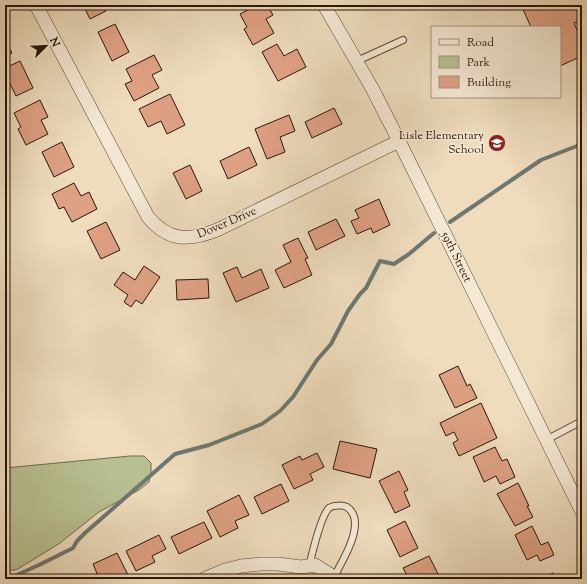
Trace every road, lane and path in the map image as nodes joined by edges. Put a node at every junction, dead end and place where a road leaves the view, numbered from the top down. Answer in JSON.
{"nodes":[{"id":1,"x":36,"y":5,"type":"edge"},
{"id":2,"x":324,"y":5,"type":"edge"},
{"id":3,"x":403,"y":40,"type":"dead end"},
{"id":4,"x":357,"y":61,"type":"junction"},
{"id":5,"x":399,"y":141,"type":"junction"},
{"id":6,"x":582,"y":421,"type":"edge"},
{"id":7,"x":546,"y":440,"type":"junction"},
{"id":8,"x":582,"y":512,"type":"edge"},
{"id":9,"x":309,"y":566,"type":"junction"},
{"id":10,"x":334,"y":577,"type":"edge"},
{"id":11,"x":204,"y":579,"type":"edge"}],
"edges":[{"from":1,"to":5,"type":"street","name":"Dover Drive"},
{"from":2,"to":4,"type":"street","name":"59th Street"},
{"from":3,"to":4,"type":"lane"},
{"from":4,"to":5,"type":"street","name":"59th Street"},
{"from":5,"to":7,"type":"street","name":"59th Street"},
{"from":6,"to":7,"type":"lane"},
{"from":7,"to":8,"type":"street","name":"59th Street"},
{"from":9,"to":10,"type":"street"},
{"from":9,"to":10,"type":"lane"},
{"from":9,"to":11,"type":"street"}]}
